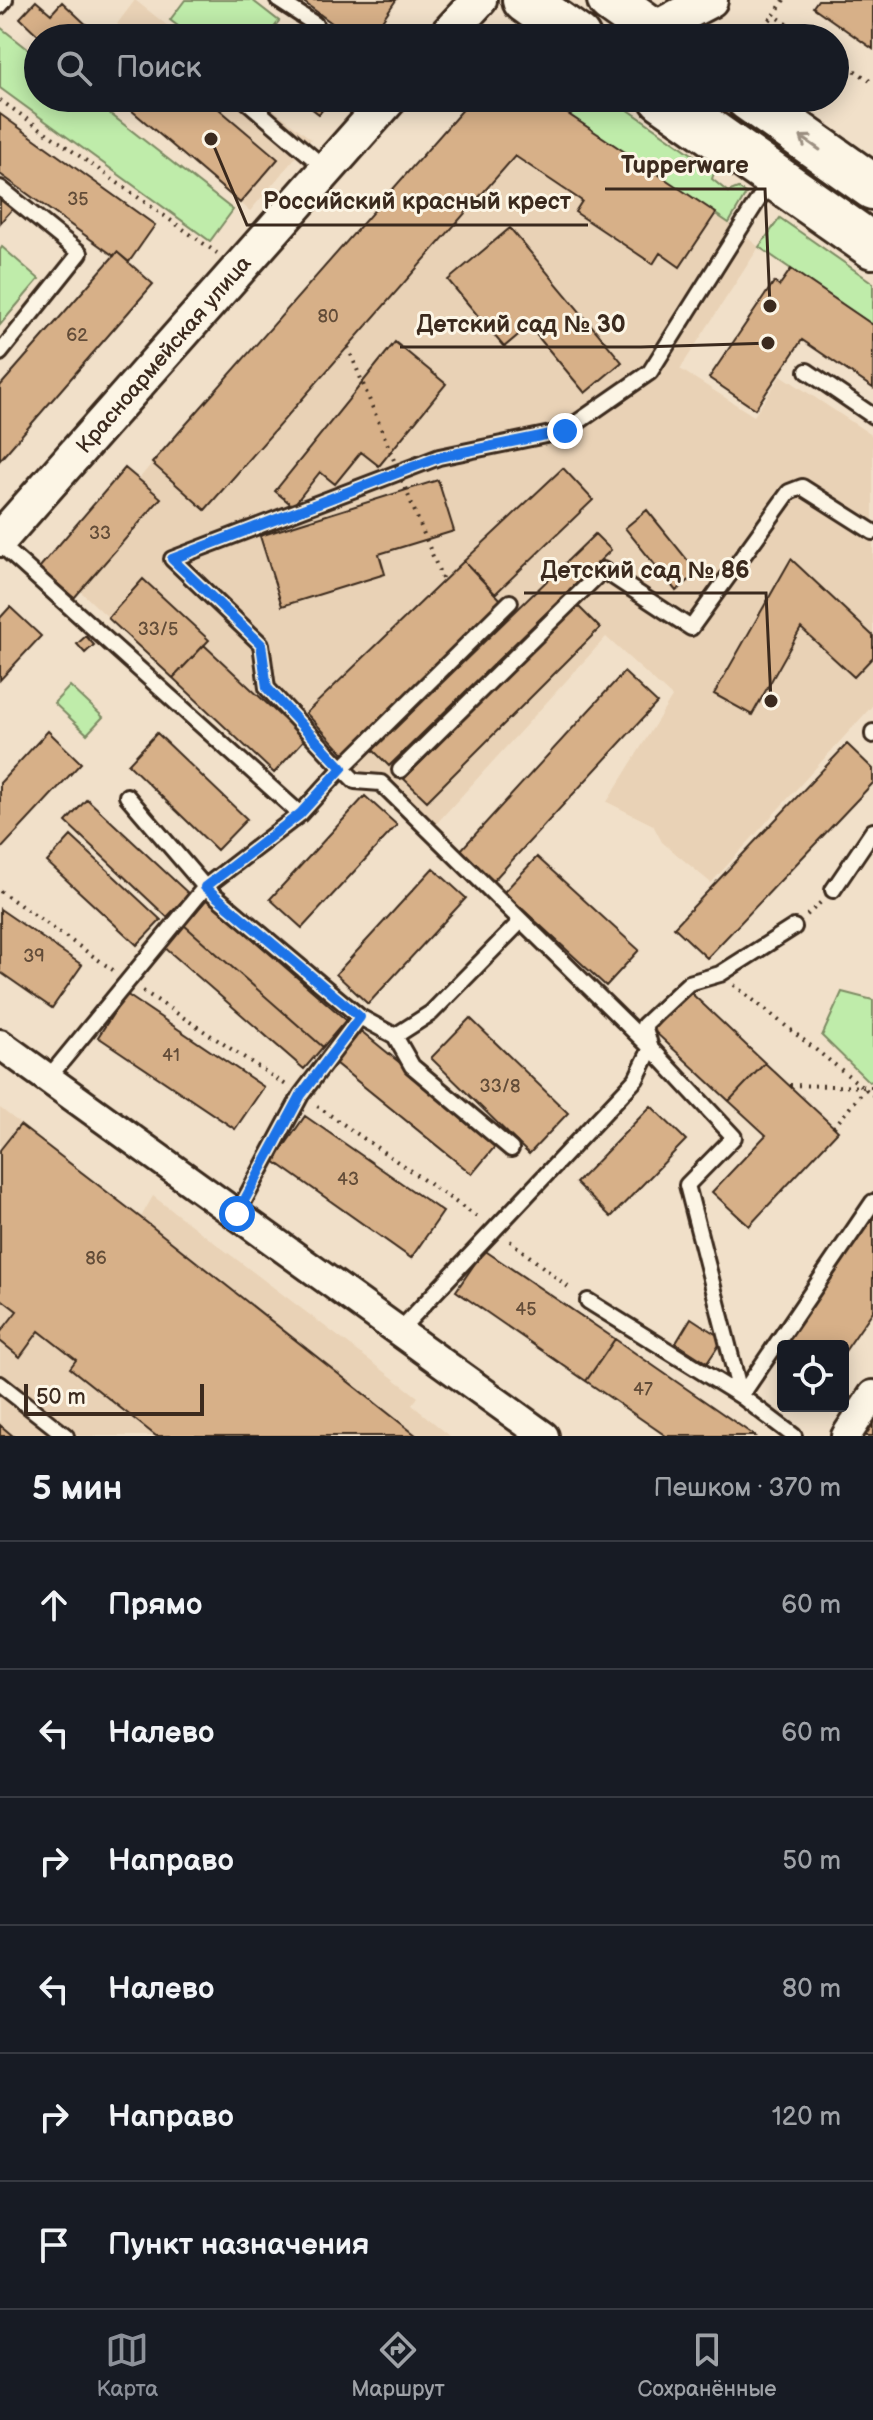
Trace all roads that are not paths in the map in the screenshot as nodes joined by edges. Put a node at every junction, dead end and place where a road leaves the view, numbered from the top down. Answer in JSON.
{"nodes":[{"id":1,"x":5,"y":0,"type":"edge"},
{"id":2,"x":278,"y":0,"type":"edge"},
{"id":3,"x":479,"y":0,"type":"edge"},
{"id":4,"x":525,"y":0,"type":"edge"},
{"id":5,"x":610,"y":0,"type":"edge"},
{"id":6,"x":710,"y":0,"type":"edge"},
{"id":7,"x":0,"y":6,"type":"edge"},
{"id":8,"x":315,"y":24,"type":"edge"},
{"id":9,"x":457,"y":24,"type":"edge"},
{"id":10,"x":558,"y":24,"type":"edge"},
{"id":11,"x":638,"y":24,"type":"edge"},
{"id":12,"x":670,"y":24,"type":"edge"},
{"id":13,"x":259,"y":112,"type":"edge"},
{"id":14,"x":377,"y":112,"type":"edge"},
{"id":15,"x":682,"y":112,"type":"edge"},
{"id":16,"x":768,"y":112,"type":"edge"},
{"id":17,"x":326,"y":169,"type":"junction"},
{"id":18,"x":773,"y":177,"type":"junction"},
{"id":19,"x":873,"y":187,"type":"edge"},
{"id":20,"x":0,"y":188,"type":"edge"},
{"id":21,"x":873,"y":246,"type":"edge"},
{"id":22,"x":0,"y":353,"type":"edge"},
{"id":23,"x":807,"y":371,"type":"dead end"},
{"id":24,"x":873,"y":416,"type":"edge"},
{"id":25,"x":873,"y":532,"type":"edge"},
{"id":26,"x":0,"y":542,"type":"edge"},
{"id":27,"x":510,"y":602,"type":"dead end"},
{"id":28,"x":342,"y":768,"type":"junction"},
{"id":29,"x":400,"y":770,"type":"dead end"},
{"id":30,"x":127,"y":796,"type":"dead end"},
{"id":31,"x":300,"y":814,"type":"junction"},
{"id":32,"x":873,"y":831,"type":"edge"},
{"id":33,"x":205,"y":887,"type":"junction"},
{"id":34,"x":833,"y":890,"type":"road end"},
{"id":35,"x":521,"y":921,"type":"junction"},
{"id":36,"x":794,"y":927,"type":"road end"},
{"id":37,"x":360,"y":1017,"type":"junction"},
{"id":38,"x":395,"y":1036,"type":"junction"},
{"id":39,"x":0,"y":1044,"type":"edge"},
{"id":40,"x":651,"y":1048,"type":"junction"},
{"id":41,"x":49,"y":1077,"type":"junction"},
{"id":42,"x":511,"y":1149,"type":"dead end"},
{"id":43,"x":873,"y":1202,"type":"edge"},
{"id":44,"x":237,"y":1214,"type":"junction"},
{"id":45,"x":588,"y":1301,"type":"dead end"},
{"id":46,"x":398,"y":1332,"type":"junction"},
{"id":47,"x":0,"y":1384,"type":"edge"},
{"id":48,"x":873,"y":1395,"type":"edge"},
{"id":49,"x":741,"y":1396,"type":"junction"},
{"id":50,"x":66,"y":1436,"type":"edge"},
{"id":51,"x":544,"y":1436,"type":"edge"},
{"id":52,"x":794,"y":1436,"type":"edge"},
{"id":53,"x":846,"y":1436,"type":"edge"}],
"edges":[{"from":1,"to":7,"type":"lane"},
{"from":2,"to":8,"type":"lane"},
{"from":3,"to":9,"type":"street"},
{"from":4,"to":10,"type":"main road"},
{"from":5,"to":11,"type":"main road"},
{"from":6,"to":12,"type":"street"},
{"from":13,"to":17,"type":"lane"},
{"from":14,"to":17,"type":"street","name":"Красноармейская улица"},
{"from":15,"to":18,"type":"main road"},
{"from":19,"to":16,"type":"main road","one_way":true},
{"from":17,"to":26,"type":"street","name":"Красноармейская улица"},
{"from":18,"to":21,"type":"main road"},
{"from":18,"to":28,"type":"lane"},
{"from":20,"to":22,"type":"lane"},
{"from":23,"to":24,"type":"lane"},
{"from":25,"to":29,"type":"lane"},
{"from":26,"to":31,"type":"lane"},
{"from":27,"to":28,"type":"lane"},
{"from":28,"to":31,"type":"lane"},
{"from":28,"to":35,"type":"lane"},
{"from":30,"to":33,"type":"lane"},
{"from":31,"to":33,"type":"lane"},
{"from":32,"to":34,"type":"lane"},
{"from":33,"to":37,"type":"lane"},
{"from":33,"to":41,"type":"lane"},
{"from":35,"to":38,"type":"lane"},
{"from":35,"to":40,"type":"lane"},
{"from":36,"to":40,"type":"lane"},
{"from":37,"to":38,"type":"lane"},
{"from":37,"to":44,"type":"lane"},
{"from":38,"to":42,"type":"lane"},
{"from":39,"to":41,"type":"street"},
{"from":40,"to":46,"type":"lane"},
{"from":40,"to":49,"type":"lane"},
{"from":41,"to":44,"type":"street"},
{"from":43,"to":49,"type":"lane"},
{"from":44,"to":46,"type":"street"},
{"from":45,"to":49,"type":"lane"},
{"from":46,"to":51,"type":"street"},
{"from":47,"to":50,"type":"lane"},
{"from":48,"to":53,"type":"street"},
{"from":49,"to":52,"type":"lane"}]}
